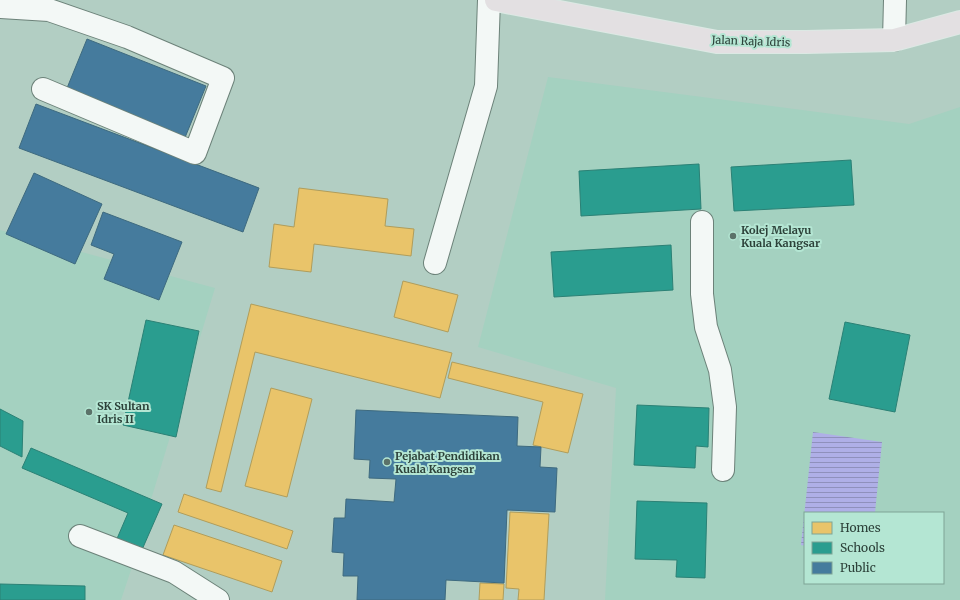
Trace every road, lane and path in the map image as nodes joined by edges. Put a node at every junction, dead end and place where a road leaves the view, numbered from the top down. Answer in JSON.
{"nodes":[{"id":1,"x":489,"y":0,"type":"edge"},
{"id":2,"x":496,"y":0,"type":"edge"},
{"id":3,"x":895,"y":0,"type":"edge"},
{"id":4,"x":0,"y":7,"type":"edge"},
{"id":5,"x":960,"y":22,"type":"edge"},
{"id":6,"x":894,"y":40,"type":"junction"},
{"id":7,"x":43,"y":89,"type":"dead end"},
{"id":8,"x":702,"y":222,"type":"dead end"},
{"id":9,"x":435,"y":262,"type":"dead end"},
{"id":10,"x":723,"y":470,"type":"dead end"},
{"id":11,"x":80,"y":536,"type":"dead end"},
{"id":12,"x":218,"y":600,"type":"edge"}],
"edges":[{"from":1,"to":9,"type":"street"},
{"from":2,"to":6,"type":"main road","name":"Jalan Raja Idris"},
{"from":3,"to":6,"type":"street"},
{"from":4,"to":7,"type":"street"},
{"from":5,"to":6,"type":"main road","name":"Jalan Raja Idris"},
{"from":8,"to":10,"type":"street"},
{"from":11,"to":12,"type":"street"}]}
